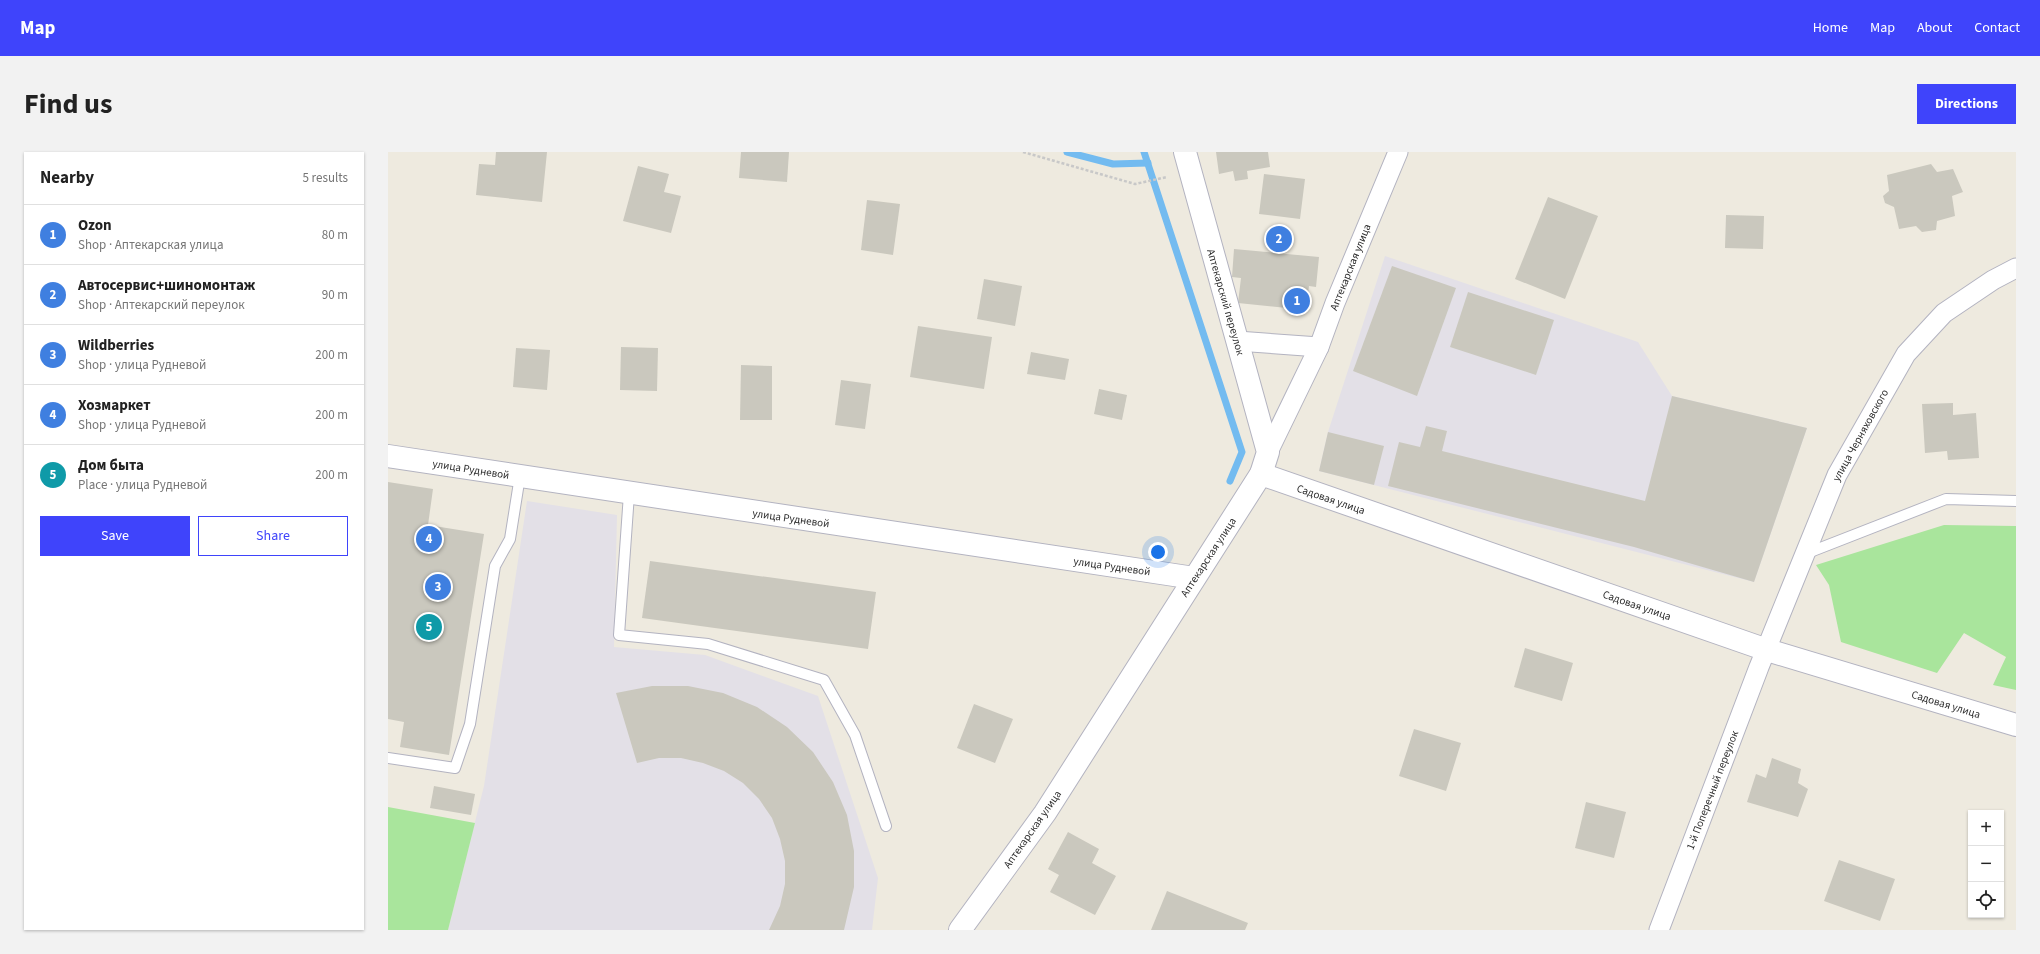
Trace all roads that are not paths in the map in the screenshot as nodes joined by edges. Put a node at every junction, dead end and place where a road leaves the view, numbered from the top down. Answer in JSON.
{"nodes":[{"id":1,"x":1185,"y":152,"type":"edge"},
{"id":2,"x":1398,"y":152,"type":"edge"},
{"id":3,"x":2016,"y":268,"type":"edge"},
{"id":4,"x":1237,"y":341,"type":"junction"},
{"id":5,"x":1318,"y":347,"type":"junction"},
{"id":6,"x":1268,"y":452,"type":"junction"},
{"id":7,"x":388,"y":456,"type":"edge"},
{"id":8,"x":1261,"y":474,"type":"junction"},
{"id":9,"x":520,"y":476,"type":"junction"},
{"id":10,"x":629,"y":494,"type":"junction"},
{"id":11,"x":2016,"y":501,"type":"edge"},
{"id":12,"x":1803,"y":555,"type":"junction"},
{"id":13,"x":1194,"y":578,"type":"junction"},
{"id":14,"x":1766,"y":650,"type":"junction"},
{"id":15,"x":2016,"y":725,"type":"edge"},
{"id":16,"x":388,"y":758,"type":"edge"},
{"id":17,"x":886,"y":826,"type":"dead end"},
{"id":18,"x":960,"y":930,"type":"edge"},
{"id":19,"x":1659,"y":930,"type":"edge"}],
"edges":[{"from":1,"to":4,"type":"street","name":"Аптекарский переулок"},
{"from":2,"to":5,"type":"street","name":"Аптекарская улица"},
{"from":3,"to":12,"type":"street","name":"улица Черняховского"},
{"from":4,"to":5,"type":"street"},
{"from":4,"to":6,"type":"street","name":"Аптекарский переулок"},
{"from":5,"to":6,"type":"street","name":"Аптекарская улица"},
{"from":6,"to":8,"type":"street","name":"Аптекарская улица"},
{"from":7,"to":9,"type":"street","name":"улица Рудневой"},
{"from":8,"to":13,"type":"street","name":"Аптекарская улица"},
{"from":8,"to":14,"type":"street","name":"Садовая улица"},
{"from":9,"to":10,"type":"street","name":"улица Рудневой"},
{"from":9,"to":16,"type":"lane"},
{"from":10,"to":13,"type":"street","name":"улица Рудневой"},
{"from":10,"to":17,"type":"lane"},
{"from":11,"to":12,"type":"lane"},
{"from":12,"to":14,"type":"street","name":"улица Черняховского"},
{"from":13,"to":18,"type":"street","name":"Аптекарская улица"},
{"from":14,"to":15,"type":"street","name":"Садовая улица"},
{"from":14,"to":19,"type":"street","name":"1-й Поперечный переулок"}]}
